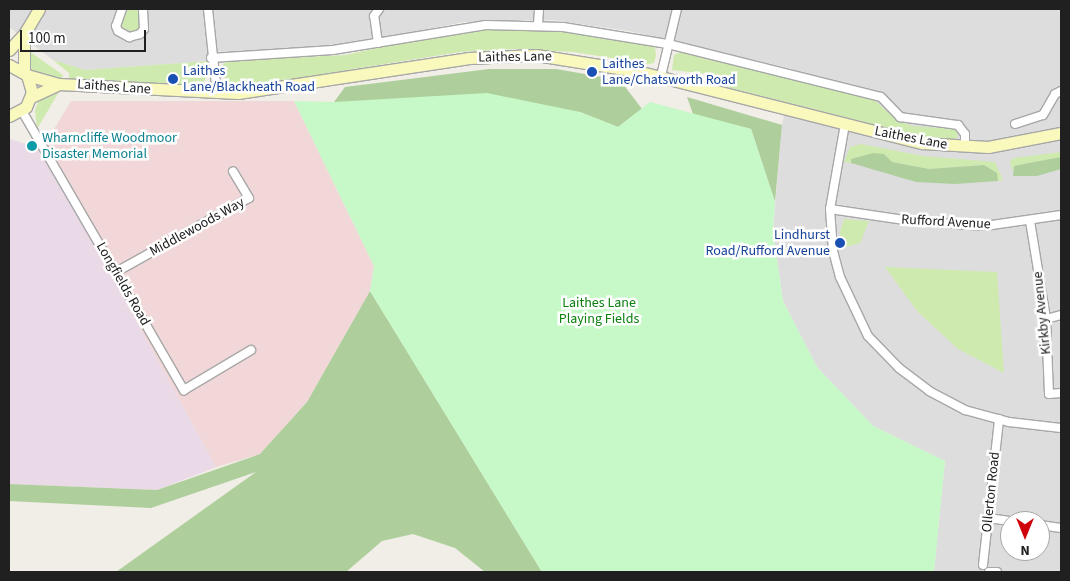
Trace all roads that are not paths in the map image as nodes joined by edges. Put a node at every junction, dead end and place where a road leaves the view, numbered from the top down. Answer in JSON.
{"nodes":[{"id":1,"x":39,"y":9,"type":"edge"},
{"id":2,"x":122,"y":9,"type":"edge"},
{"id":3,"x":143,"y":9,"type":"edge"},
{"id":4,"x":208,"y":9,"type":"edge"},
{"id":5,"x":379,"y":9,"type":"edge"},
{"id":6,"x":539,"y":9,"type":"edge"},
{"id":7,"x":677,"y":9,"type":"edge"},
{"id":8,"x":538,"y":24,"type":"junction"},
{"id":9,"x":24,"y":34,"type":"junction"},
{"id":10,"x":378,"y":43,"type":"junction"},
{"id":11,"x":668,"y":44,"type":"junction"},
{"id":12,"x":9,"y":50,"type":"edge"},
{"id":13,"x":211,"y":58,"type":"junction"},
{"id":14,"x":9,"y":65,"type":"edge"},
{"id":15,"x":25,"y":73,"type":"junction"},
{"id":16,"x":661,"y":76,"type":"junction"},
{"id":17,"x":59,"y":84,"type":"junction"},
{"id":18,"x":1061,"y":91,"type":"edge"},
{"id":19,"x":217,"y":94,"type":"junction"},
{"id":20,"x":31,"y":97,"type":"junction"},
{"id":21,"x":22,"y":111,"type":"junction"},
{"id":22,"x":9,"y":116,"type":"edge"},
{"id":23,"x":845,"y":124,"type":"junction"},
{"id":24,"x":1015,"y":124,"type":"dead end"},
{"id":25,"x":1061,"y":133,"type":"edge"},
{"id":26,"x":965,"y":147,"type":"junction"},
{"id":27,"x":233,"y":171,"type":"dead end"},
{"id":28,"x":830,"y":209,"type":"junction"},
{"id":29,"x":1061,"y":215,"type":"edge"},
{"id":30,"x":1030,"y":221,"type":"junction"},
{"id":31,"x":116,"y":272,"type":"junction"},
{"id":32,"x":1061,"y":315,"type":"edge"},
{"id":33,"x":1046,"y":319,"type":"junction"},
{"id":34,"x":251,"y":350,"type":"dead end"},
{"id":35,"x":1061,"y":393,"type":"edge"},
{"id":36,"x":999,"y":419,"type":"junction"},
{"id":37,"x":1061,"y":428,"type":"edge"},
{"id":38,"x":988,"y":518,"type":"junction"},
{"id":39,"x":1000,"y":520,"type":"edge"},
{"id":40,"x":984,"y":565,"type":"dead end"},
{"id":41,"x":989,"y":572,"type":"edge"},
{"id":42,"x":997,"y":572,"type":"edge"}],
"edges":[{"from":1,"to":9,"type":"main road"},
{"from":2,"to":3,"type":"street"},
{"from":4,"to":13,"type":"street"},
{"from":5,"to":10,"type":"street"},
{"from":6,"to":8,"type":"street"},
{"from":7,"to":11,"type":"street"},
{"from":8,"to":10,"type":"street","name":"Laithes Lane"},
{"from":8,"to":11,"type":"street","name":"Laithes Lane"},
{"from":9,"to":12,"type":"main road"},
{"from":9,"to":15,"type":"main road"},
{"from":10,"to":13,"type":"street","name":"Laithes Lane"},
{"from":11,"to":16,"type":"street"},
{"from":11,"to":26,"type":"street","name":"Laithes Lane"},
{"from":13,"to":19,"type":"street"},
{"from":14,"to":15,"type":"main road","name":"Laithes Lane"},
{"from":15,"to":17,"type":"main road","name":"Laithes Lane"},
{"from":15,"to":20,"type":"main road"},
{"from":16,"to":19,"type":"main road","name":"Laithes Lane"},
{"from":16,"to":23,"type":"main road","name":"Laithes Lane"},
{"from":17,"to":19,"type":"main road","name":"Laithes Lane"},
{"from":17,"to":20,"type":"main road","name":"Laithes Lane"},
{"from":18,"to":24,"type":"street"},
{"from":20,"to":21,"type":"main road"},
{"from":21,"to":22,"type":"main road"},
{"from":21,"to":31,"type":"street","name":"Longfields Road"},
{"from":23,"to":26,"type":"main road","name":"Laithes Lane"},
{"from":23,"to":28,"type":"street"},
{"from":25,"to":26,"type":"main road","name":"Laithes Lane"},
{"from":27,"to":31,"type":"street","name":"Middlewoods Way"},
{"from":28,"to":30,"type":"street","name":"Rufford Avenue"},
{"from":28,"to":36,"type":"street"},
{"from":29,"to":30,"type":"street","name":"Rufford Avenue"},
{"from":30,"to":33,"type":"street","name":"Kirkby Avenue"},
{"from":31,"to":34,"type":"street","name":"Longfields Road"},
{"from":32,"to":33,"type":"street"},
{"from":33,"to":35,"type":"street","name":"Kirkby Avenue"},
{"from":36,"to":37,"type":"street"},
{"from":36,"to":38,"type":"street","name":"Ollerton Road"},
{"from":38,"to":39,"type":"street"},
{"from":38,"to":40,"type":"street","name":"Ollerton Road"},
{"from":41,"to":42,"type":"street"}]}
